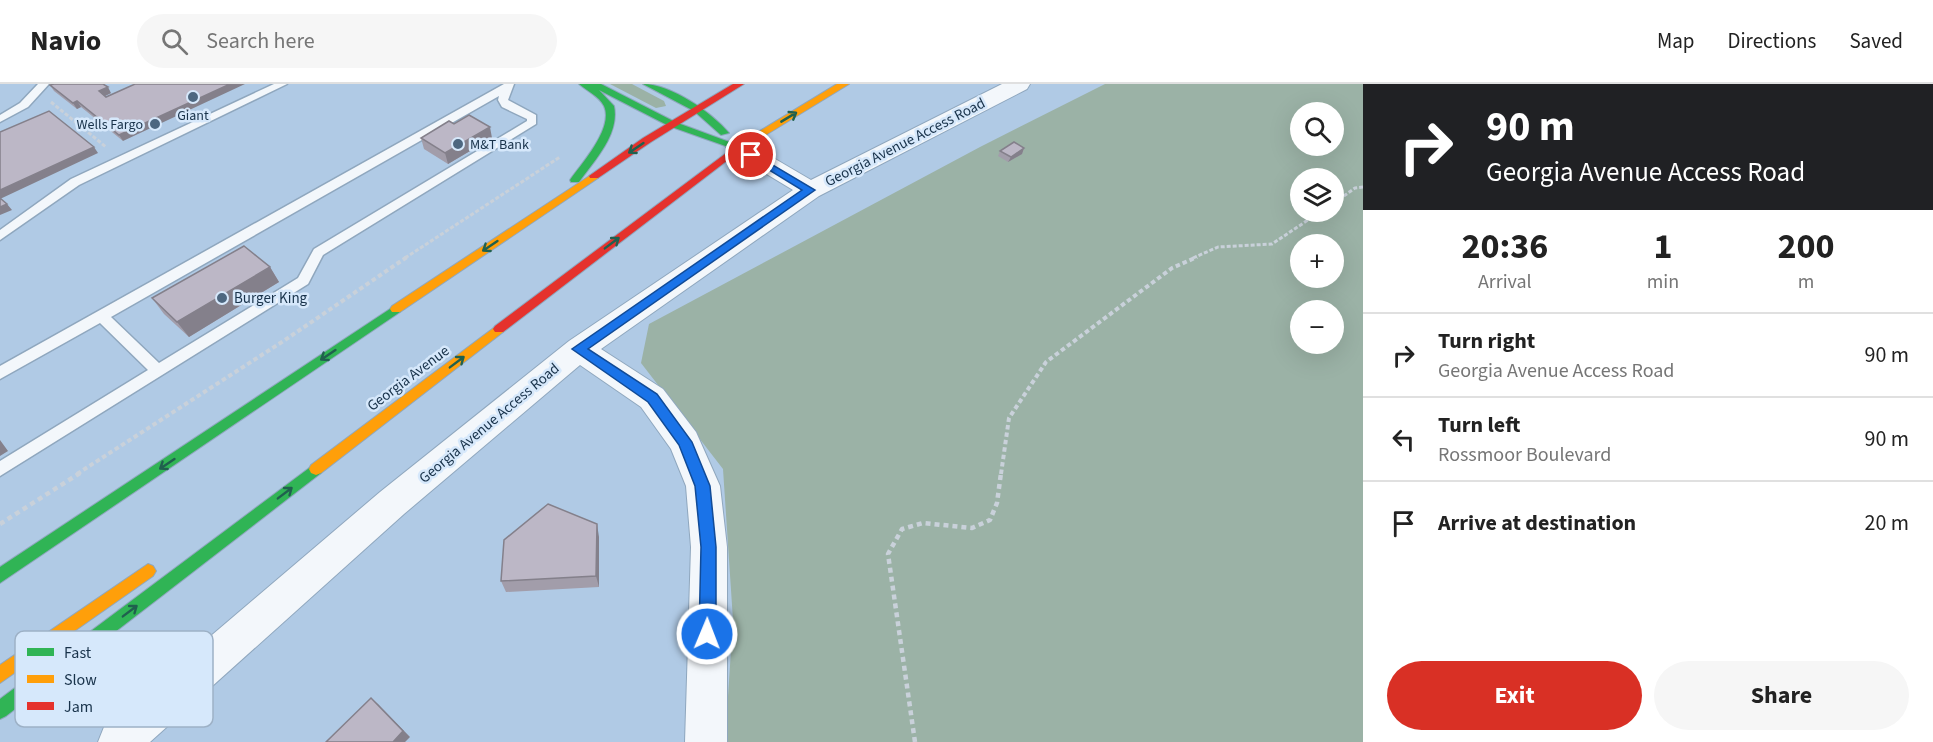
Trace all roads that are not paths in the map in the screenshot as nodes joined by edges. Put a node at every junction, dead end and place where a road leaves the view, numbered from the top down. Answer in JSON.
{"nodes":[{"id":1,"x":44,"y":84,"type":"edge"},
{"id":2,"x":282,"y":84,"type":"edge"},
{"id":3,"x":584,"y":84,"type":"edge"},
{"id":4,"x":594,"y":84,"type":"edge"},
{"id":5,"x":648,"y":84,"type":"edge"},
{"id":6,"x":739,"y":84,"type":"edge"},
{"id":7,"x":844,"y":84,"type":"edge"},
{"id":8,"x":1019,"y":84,"type":"edge"},
{"id":9,"x":508,"y":86,"type":"edge"},
{"id":10,"x":697,"y":109,"type":"junction"},
{"id":11,"x":0,"y":119,"type":"edge"},
{"id":12,"x":672,"y":124,"type":"junction"},
{"id":13,"x":738,"y":147,"type":"junction"},
{"id":14,"x":810,"y":190,"type":"junction"},
{"id":15,"x":539,"y":213,"type":"junction"},
{"id":16,"x":0,"y":236,"type":"edge"},
{"id":17,"x":101,"y":316,"type":"junction"},
{"id":18,"x":579,"y":349,"type":"junction"},
{"id":19,"x":158,"y":371,"type":"junction"},
{"id":20,"x":0,"y":373,"type":"edge"},
{"id":21,"x":435,"y":378,"type":"junction"},
{"id":22,"x":0,"y":469,"type":"edge"},
{"id":23,"x":256,"y":497,"type":"dead end"},
{"id":24,"x":160,"y":563,"type":"dead end"},
{"id":25,"x":0,"y":576,"type":"edge"},
{"id":26,"x":63,"y":631,"type":"edge"},
{"id":27,"x":104,"y":631,"type":"edge"},
{"id":28,"x":213,"y":660,"type":"edge"},
{"id":29,"x":15,"y":664,"type":"edge"},
{"id":30,"x":0,"y":675,"type":"edge"},
{"id":31,"x":15,"y":699,"type":"edge"},
{"id":32,"x":0,"y":710,"type":"edge"},
{"id":33,"x":136,"y":727,"type":"edge"},
{"id":34,"x":119,"y":742,"type":"edge"},
{"id":35,"x":706,"y":742,"type":"edge"}],
"edges":[{"from":1,"to":11,"type":"lane"},
{"from":2,"to":16,"type":"lane"},
{"from":3,"to":15,"type":"main road"},
{"from":4,"to":12,"type":"main road"},
{"from":5,"to":10,"type":"main road"},
{"from":6,"to":10,"type":"main road"},
{"from":13,"to":7,"type":"main road","name":"Georgia Avenue","one_way":true},
{"from":8,"to":14,"type":"street","name":"Georgia Avenue Access Road"},
{"from":9,"to":17,"type":"lane"},
{"from":9,"to":19,"type":"lane"},
{"from":10,"to":12,"type":"main road"},
{"from":10,"to":13,"type":"main road"},
{"from":12,"to":13,"type":"main road"},
{"from":12,"to":15,"type":"main road","one_way":true},
{"from":13,"to":14,"type":"street"},
{"from":21,"to":13,"type":"main road","name":"Georgia Avenue","one_way":true},
{"from":14,"to":18,"type":"street","name":"Georgia Avenue Access Road"},
{"from":15,"to":25,"type":"main road","one_way":true},
{"from":17,"to":19,"type":"lane"},
{"from":17,"to":20,"type":"lane"},
{"from":18,"to":28,"type":"street","name":"Georgia Avenue Access Road"},
{"from":18,"to":35,"type":"street"},
{"from":19,"to":22,"type":"lane"},
{"from":21,"to":23,"type":"main road"},
{"from":27,"to":21,"type":"main road","name":"Georgia Avenue","one_way":true},
{"from":24,"to":26,"type":"main road"},
{"from":29,"to":30,"type":"main road"},
{"from":32,"to":31,"type":"main road","name":"Georgia Avenue","one_way":true},
{"from":33,"to":34,"type":"street","name":"Georgia Avenue Access Road"}]}
